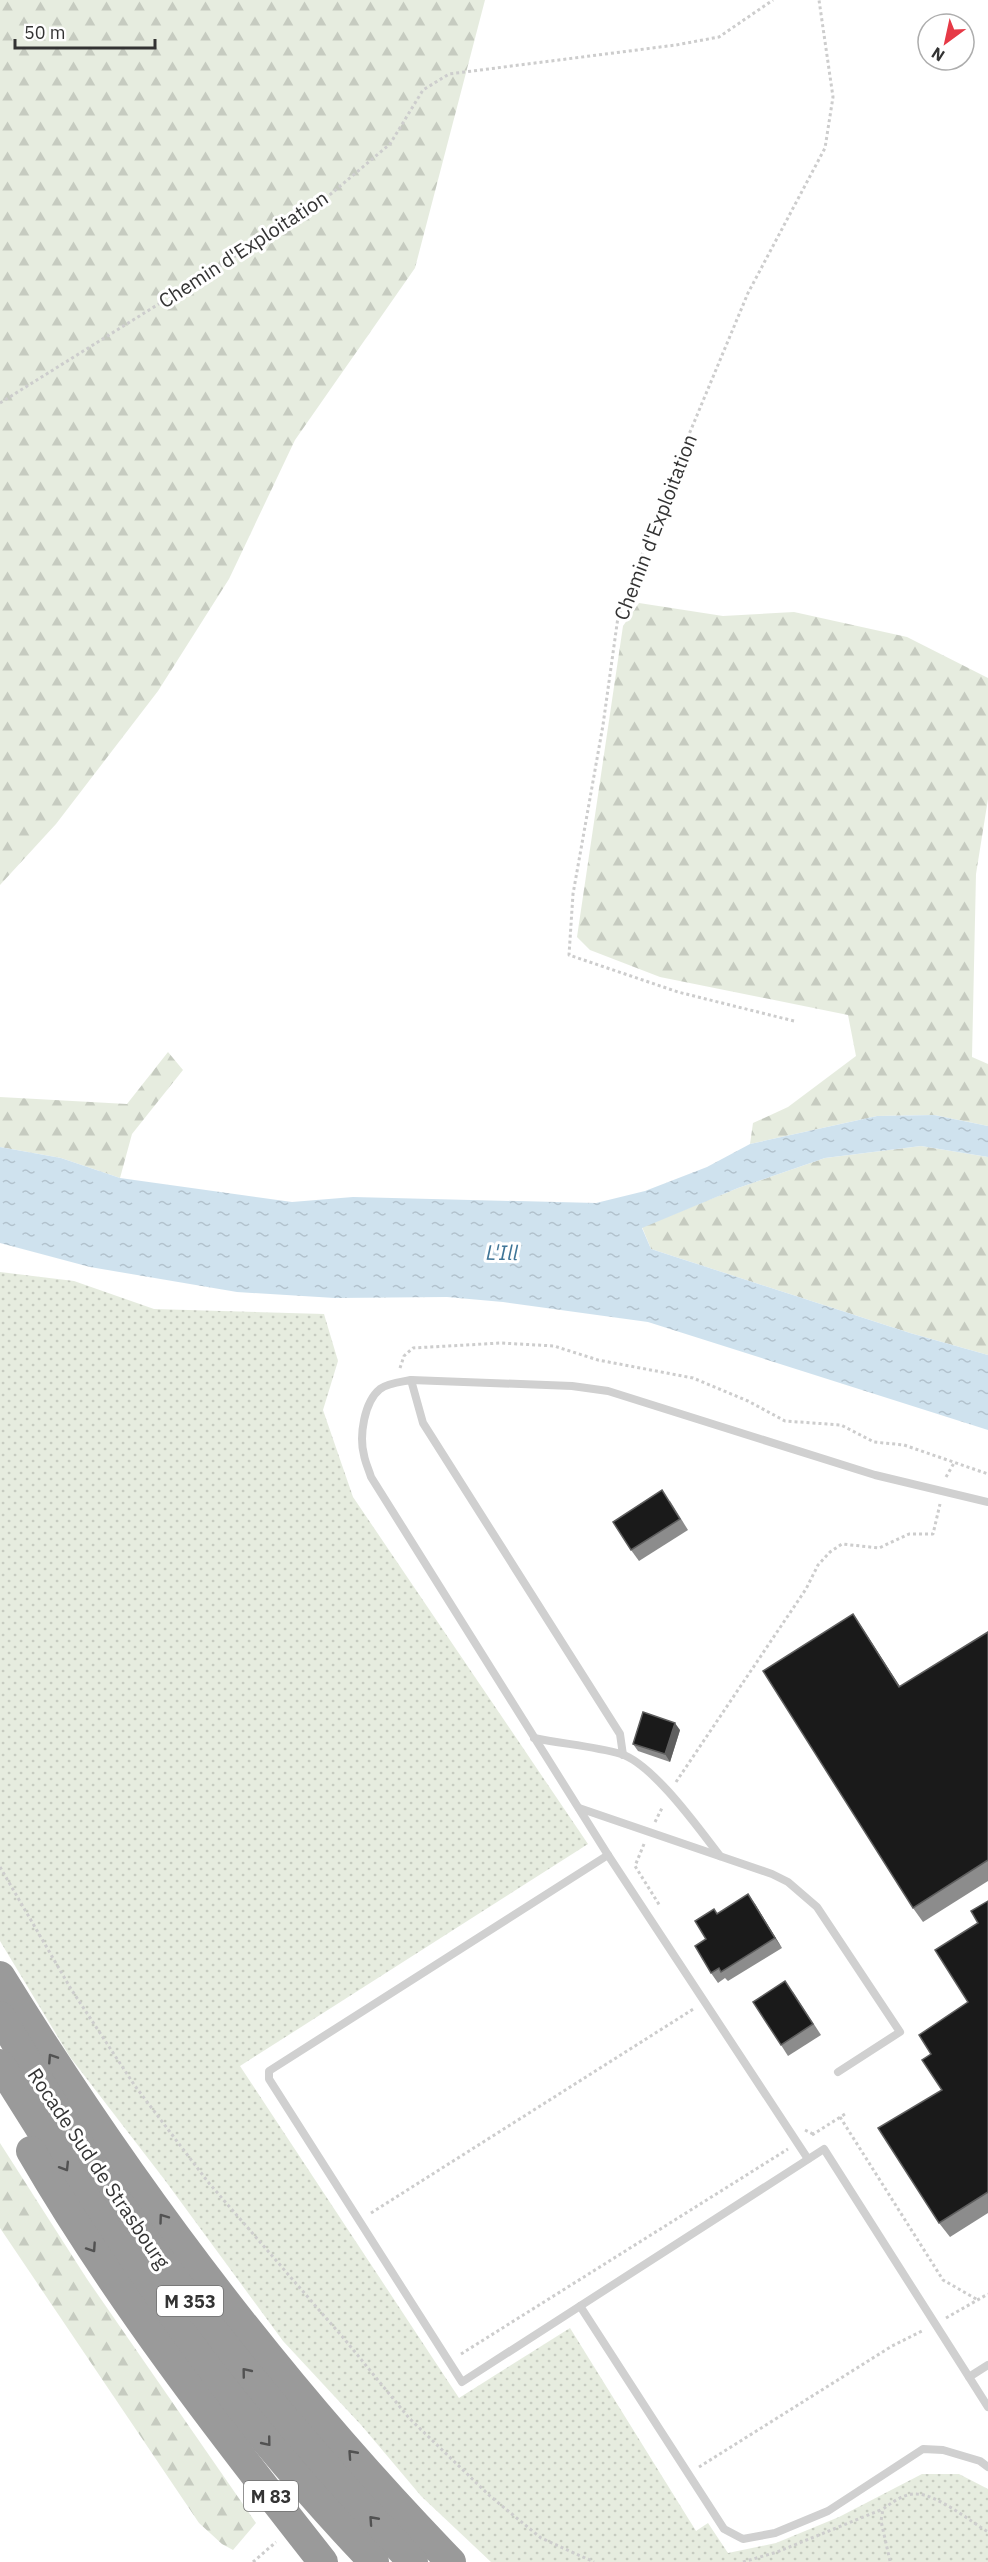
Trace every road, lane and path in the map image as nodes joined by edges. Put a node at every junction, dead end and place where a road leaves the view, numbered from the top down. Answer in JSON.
{"nodes":[{"id":1,"x":773,"y":0,"type":"edge"},
{"id":2,"x":819,"y":0,"type":"edge"},
{"id":3,"x":0,"y":403,"type":"edge"},
{"id":4,"x":794,"y":1021,"type":"dead end"},
{"id":5,"x":411,"y":1380,"type":"junction"},
{"id":6,"x":395,"y":1383,"type":"junction"},
{"id":7,"x":954,"y":1463,"type":"junction"},
{"id":8,"x":988,"y":1473,"type":"edge"},
{"id":9,"x":943,"y":1491,"type":"junction"},
{"id":10,"x":988,"y":1502,"type":"edge"},
{"id":11,"x":534,"y":1738,"type":"junction"},
{"id":12,"x":623,"y":1755,"type":"junction"},
{"id":13,"x":670,"y":1793,"type":"junction"},
{"id":14,"x":578,"y":1808,"type":"junction"},
{"id":15,"x":650,"y":1833,"type":"junction"},
{"id":16,"x":608,"y":1855,"type":"junction"},
{"id":17,"x":721,"y":1857,"type":"junction"},
{"id":18,"x":0,"y":1867,"type":"edge"},
{"id":19,"x":666,"y":1916,"type":"dead end"},
{"id":20,"x":0,"y":1976,"type":"edge"},
{"id":21,"x":705,"y":2002,"type":"junction"},
{"id":22,"x":0,"y":2016,"type":"edge"},
{"id":23,"x":0,"y":2064,"type":"edge"},
{"id":24,"x":838,"y":2072,"type":"dead end"},
{"id":25,"x":0,"y":2096,"type":"edge"},
{"id":26,"x":845,"y":2114,"type":"dead end"},
{"id":27,"x":840,"y":2117,"type":"junction"},
{"id":28,"x":802,"y":2127,"type":"dead end"},
{"id":29,"x":813,"y":2134,"type":"junction"},
{"id":30,"x":798,"y":2143,"type":"junction"},
{"id":31,"x":808,"y":2159,"type":"junction"},
{"id":32,"x":359,"y":2220,"type":"junction"},
{"id":33,"x":988,"y":2294,"type":"edge"},
{"id":34,"x":978,"y":2300,"type":"junction"},
{"id":35,"x":580,"y":2306,"type":"junction"},
{"id":36,"x":935,"y":2325,"type":"junction"},
{"id":37,"x":449,"y":2361,"type":"junction"},
{"id":38,"x":988,"y":2366,"type":"edge"},
{"id":39,"x":969,"y":2377,"type":"junction"},
{"id":40,"x":988,"y":2407,"type":"edge"},
{"id":41,"x":219,"y":2430,"type":"junction"},
{"id":42,"x":988,"y":2467,"type":"edge"},
{"id":43,"x":687,"y":2472,"type":"junction"},
{"id":44,"x":391,"y":2497,"type":"junction"},
{"id":45,"x":883,"y":2510,"type":"junction"},
{"id":46,"x":988,"y":2532,"type":"edge"},
{"id":47,"x":276,"y":2542,"type":"dead end"},
{"id":48,"x":890,"y":2561,"type":"edge"},
{"id":49,"x":253,"y":2562,"type":"edge"},
{"id":50,"x":323,"y":2562,"type":"edge"},
{"id":51,"x":337,"y":2562,"type":"edge"},
{"id":52,"x":374,"y":2562,"type":"edge"},
{"id":53,"x":413,"y":2562,"type":"edge"},
{"id":54,"x":451,"y":2562,"type":"edge"},
{"id":55,"x":469,"y":2562,"type":"edge"},
{"id":56,"x":594,"y":2562,"type":"edge"},
{"id":57,"x":742,"y":2562,"type":"edge"}],
"edges":[{"from":1,"to":3,"type":"path","name":"Chemin d'Exploitation"},
{"from":2,"to":4,"type":"path","name":"Chemin d'Exploitation"},
{"from":5,"to":6,"type":"lane"},
{"from":5,"to":9,"type":"lane"},
{"from":5,"to":12,"type":"lane"},
{"from":6,"to":7,"type":"path"},
{"from":6,"to":11,"type":"lane"},
{"from":7,"to":8,"type":"path"},
{"from":7,"to":9,"type":"path"},
{"from":9,"to":10,"type":"lane"},
{"from":9,"to":13,"type":"path"},
{"from":11,"to":12,"type":"lane"},
{"from":11,"to":14,"type":"lane"},
{"from":12,"to":13,"type":"lane"},
{"from":13,"to":15,"type":"path"},
{"from":13,"to":17,"type":"lane"},
{"from":14,"to":15,"type":"lane"},
{"from":14,"to":16,"type":"lane"},
{"from":15,"to":17,"type":"lane"},
{"from":15,"to":19,"type":"path"},
{"from":16,"to":21,"type":"lane"},
{"from":16,"to":32,"type":"lane"},
{"from":17,"to":24,"type":"lane"},
{"from":18,"to":56,"type":"path"},
{"from":44,"to":20,"type":"highway","one_way":true},
{"from":21,"to":30,"type":"lane"},
{"from":21,"to":32,"type":"path"},
{"from":53,"to":22,"type":"highway","name":"Rocade Sud de Strasbourg","number":"M 353","one_way":true},
{"from":23,"to":52,"type":"highway","name":"Rocade Sud de Strasbourg","number":"M 353","one_way":true},
{"from":25,"to":41,"type":"highway","one_way":true},
{"from":26,"to":27,"type":"path"},
{"from":27,"to":29,"type":"path"},
{"from":27,"to":34,"type":"path"},
{"from":28,"to":29,"type":"path"},
{"from":29,"to":30,"type":"path"},
{"from":30,"to":31,"type":"lane"},
{"from":30,"to":37,"type":"path"},
{"from":31,"to":35,"type":"lane"},
{"from":31,"to":36,"type":"lane"},
{"from":32,"to":37,"type":"lane"},
{"from":33,"to":34,"type":"path"},
{"from":34,"to":36,"type":"path"},
{"from":35,"to":37,"type":"lane"},
{"from":35,"to":43,"type":"lane"},
{"from":36,"to":39,"type":"lane"},
{"from":36,"to":43,"type":"path"},
{"from":38,"to":39,"type":"lane"},
{"from":39,"to":40,"type":"lane"},
{"from":41,"to":50,"type":"highway","number":"M 83"},
{"from":41,"to":51,"type":"highway"},
{"from":42,"to":43,"type":"lane"},
{"from":44,"to":54,"type":"highway"},
{"from":44,"to":55,"type":"highway"},
{"from":45,"to":46,"type":"path"},
{"from":45,"to":48,"type":"path"},
{"from":45,"to":57,"type":"path"},
{"from":47,"to":49,"type":"path"}]}
